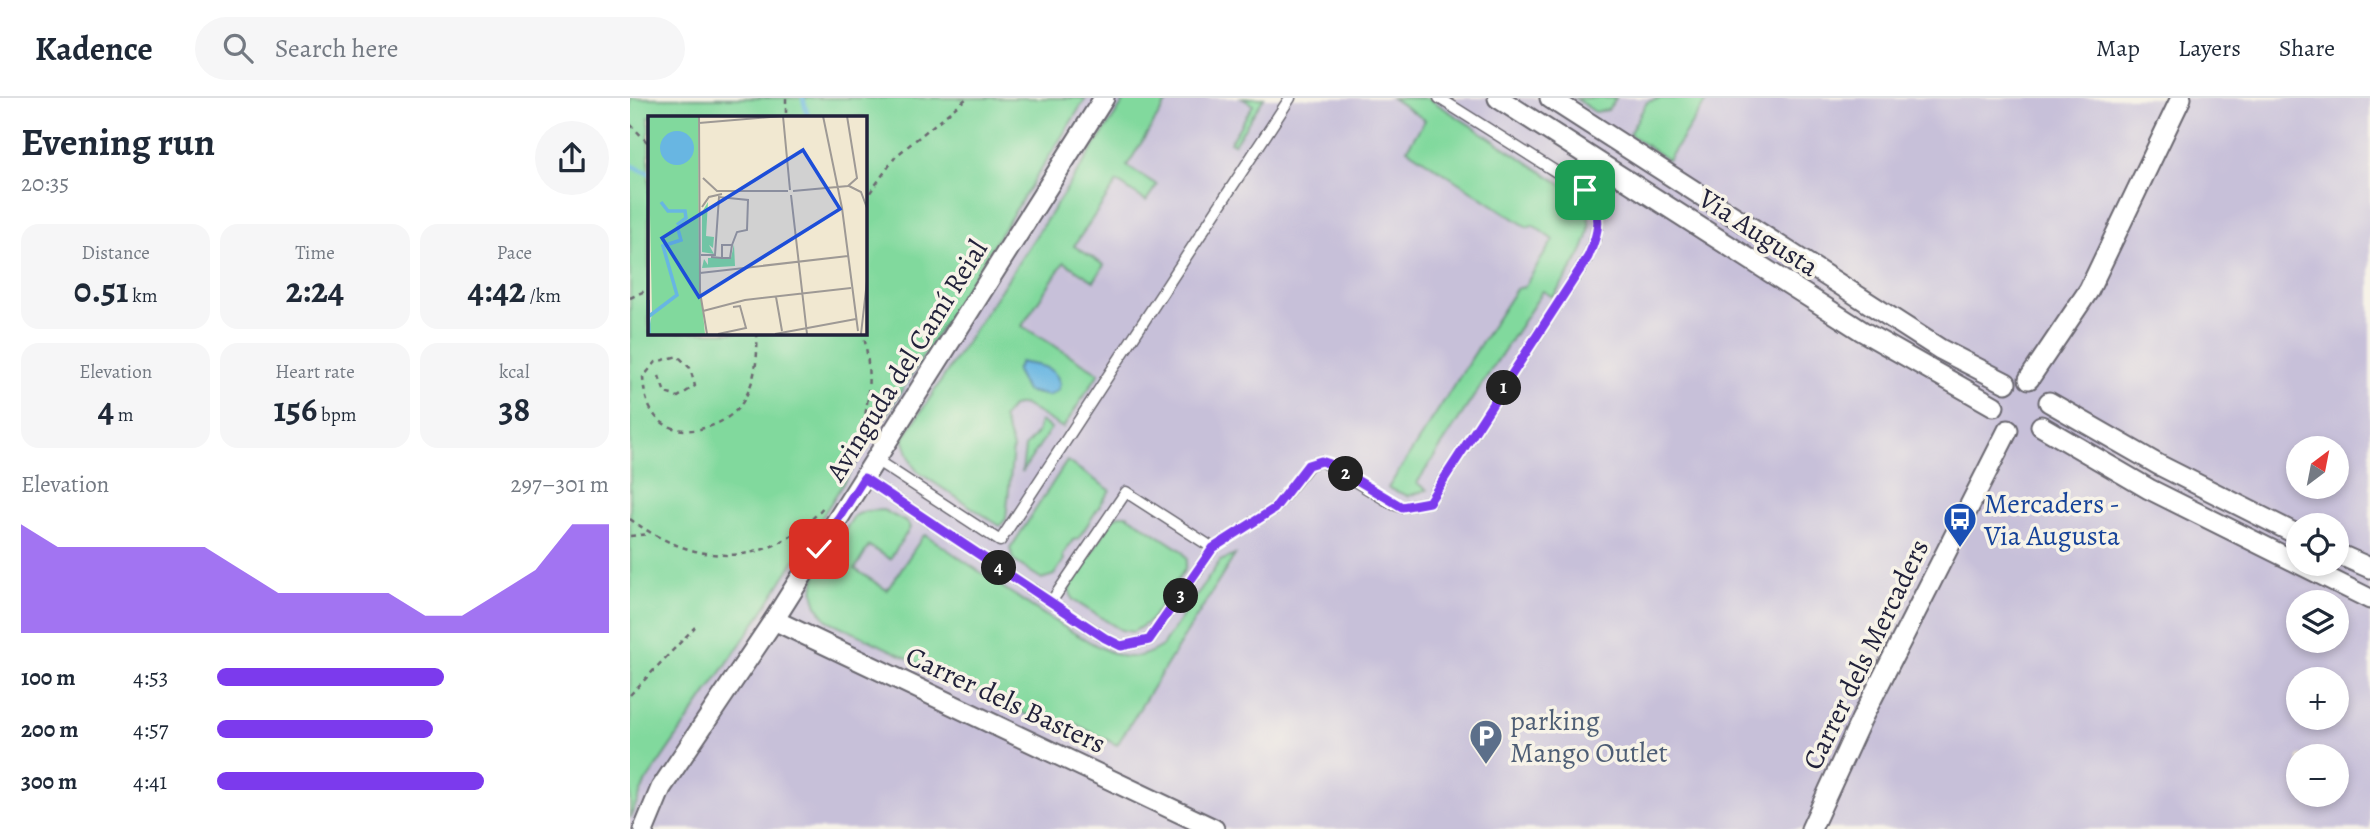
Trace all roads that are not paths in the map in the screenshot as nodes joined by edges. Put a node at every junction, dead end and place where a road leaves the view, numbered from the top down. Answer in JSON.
{"nodes":[{"id":1,"x":1104,"y":98,"type":"edge"},
{"id":2,"x":1290,"y":98,"type":"edge"},
{"id":3,"x":1439,"y":98,"type":"edge"},
{"id":4,"x":1498,"y":98,"type":"edge"},
{"id":5,"x":1550,"y":98,"type":"edge"},
{"id":6,"x":2181,"y":98,"type":"edge"},
{"id":7,"x":2029,"y":379,"type":"junction"},
{"id":8,"x":2006,"y":383,"type":"junction"},
{"id":9,"x":2049,"y":402,"type":"junction"},
{"id":10,"x":1994,"y":406,"type":"junction"},
{"id":11,"x":2041,"y":426,"type":"junction"},
{"id":12,"x":2008,"y":430,"type":"junction"},
{"id":13,"x":876,"y":460,"type":"junction"},
{"id":14,"x":864,"y":478,"type":"junction"},
{"id":15,"x":2286,"y":529,"type":"edge"},
{"id":16,"x":1213,"y":548,"type":"junction"},
{"id":17,"x":2349,"y":559,"type":"edge"},
{"id":18,"x":2370,"y":568,"type":"edge"},
{"id":19,"x":2370,"y":599,"type":"edge"},
{"id":20,"x":1051,"y":603,"type":"junction"},
{"id":21,"x":774,"y":620,"type":"junction"},
{"id":22,"x":644,"y":829,"type":"edge"},
{"id":23,"x":1214,"y":829,"type":"edge"},
{"id":24,"x":1811,"y":829,"type":"edge"}],
"edges":[{"from":1,"to":13,"type":"street","name":"Avinguda del Camí Reial"},
{"from":2,"to":13,"type":"lane"},
{"from":3,"to":16,"type":"lane"},
{"from":4,"to":10,"type":"street","name":"Via Augusta"},
{"from":5,"to":8,"type":"street","name":"Via Augusta"},
{"from":6,"to":7,"type":"street"},
{"from":7,"to":8,"type":"street"},
{"from":7,"to":9,"type":"street"},
{"from":8,"to":10,"type":"street"},
{"from":9,"to":11,"type":"street"},
{"from":9,"to":15,"type":"street"},
{"from":10,"to":12,"type":"street"},
{"from":11,"to":12,"type":"street"},
{"from":11,"to":19,"type":"street"},
{"from":12,"to":24,"type":"street","name":"Carrer dels Mercaders"},
{"from":13,"to":14,"type":"street","name":"Avinguda del Camí Reial"},
{"from":14,"to":20,"type":"lane"},
{"from":14,"to":21,"type":"street","name":"Avinguda del Camí Reial"},
{"from":16,"to":20,"type":"lane"},
{"from":16,"to":20,"type":"lane"},
{"from":17,"to":18,"type":"street"},
{"from":21,"to":22,"type":"street","name":"Avinguda del Camí Reial"},
{"from":21,"to":23,"type":"street","name":"Carrer dels Basters"}]}
